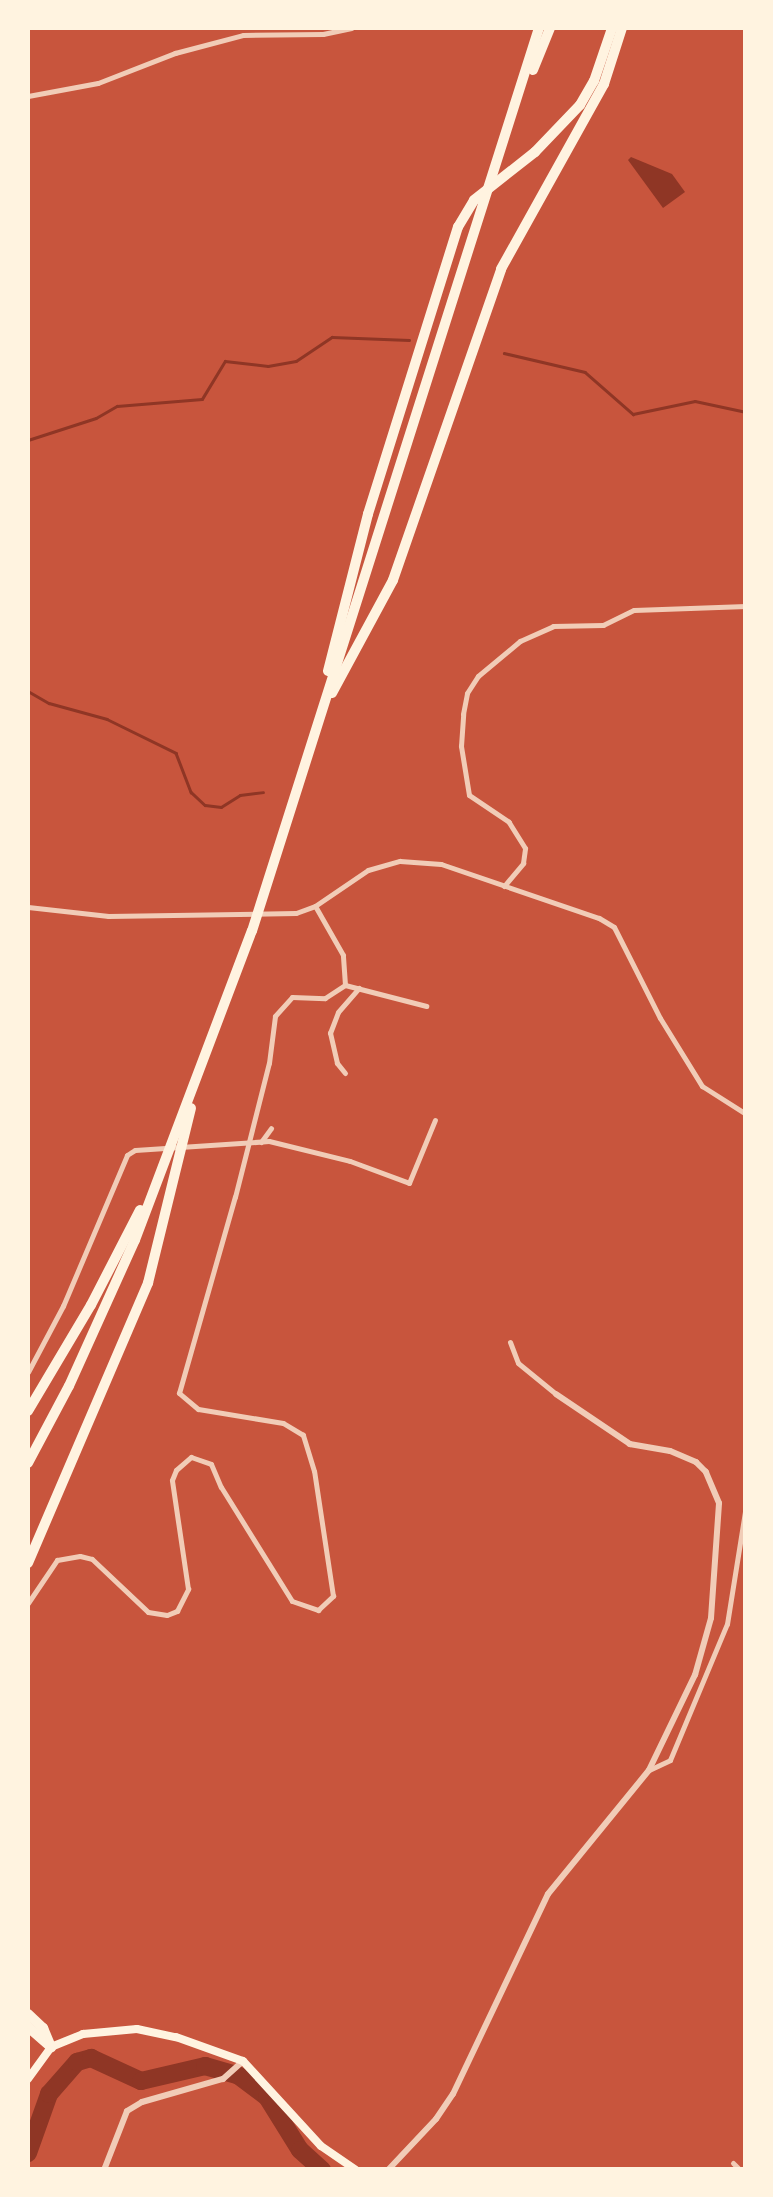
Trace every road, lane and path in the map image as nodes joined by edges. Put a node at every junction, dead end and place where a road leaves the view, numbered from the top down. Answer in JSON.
{"nodes":[{"id":1,"x":351,"y":28,"type":"edge"},
{"id":2,"x":539,"y":28,"type":"edge"},
{"id":3,"x":550,"y":28,"type":"edge"},
{"id":4,"x":612,"y":28,"type":"edge"},
{"id":5,"x":622,"y":28,"type":"edge"},
{"id":6,"x":28,"y":96,"type":"edge"},
{"id":7,"x":508,"y":131,"type":"junction"},
{"id":8,"x":746,"y":606,"type":"edge"},
{"id":9,"x":321,"y":711,"type":"junction"},
{"id":10,"x":504,"y":886,"type":"junction"},
{"id":11,"x":28,"y":906,"type":"edge"},
{"id":12,"x":314,"y":906,"type":"junction"},
{"id":13,"x":345,"y":985,"type":"junction"},
{"id":14,"x":358,"y":988,"type":"junction"},
{"id":15,"x":426,"y":1006,"type":"dead end"},
{"id":16,"x":344,"y":1073,"type":"dead end"},
{"id":17,"x":196,"y":1083,"type":"junction"},
{"id":18,"x":746,"y":1114,"type":"edge"},
{"id":19,"x":436,"y":1120,"type":"dead end"},
{"id":20,"x":271,"y":1128,"type":"dead end"},
{"id":21,"x":249,"y":1142,"type":"junction"},
{"id":22,"x":260,"y":1142,"type":"junction"},
{"id":23,"x":165,"y":1160,"type":"junction"},
{"id":24,"x":510,"y":1342,"type":"dead end"},
{"id":25,"x":28,"y":1372,"type":"edge"},
{"id":26,"x":556,"y":1394,"type":"joint"},
{"id":27,"x":28,"y":1411,"type":"edge"},
{"id":28,"x":28,"y":1463,"type":"edge"},
{"id":29,"x":746,"y":1506,"type":"edge"},
{"id":30,"x":28,"y":1563,"type":"edge"},
{"id":31,"x":28,"y":1603,"type":"edge"},
{"id":32,"x":649,"y":1770,"type":"junction"},
{"id":33,"x":28,"y":2014,"type":"edge"},
{"id":34,"x":28,"y":2028,"type":"edge"},
{"id":35,"x":52,"y":2047,"type":"junction"},
{"id":36,"x":241,"y":2062,"type":"junction"},
{"id":37,"x":28,"y":2079,"type":"edge"},
{"id":38,"x":733,"y":2163,"type":"dead end"},
{"id":39,"x":104,"y":2170,"type":"edge"},
{"id":40,"x":356,"y":2170,"type":"edge"},
{"id":41,"x":388,"y":2170,"type":"edge"},
{"id":42,"x":740,"y":2170,"type":"edge"}],
"edges":[{"from":1,"to":6,"type":"street"},
{"from":2,"to":7,"type":"highway"},
{"from":3,"to":7,"type":"highway"},
{"from":4,"to":9,"type":"highway"},
{"from":5,"to":9,"type":"highway"},
{"from":7,"to":9,"type":"highway"},
{"from":8,"to":10,"type":"street"},
{"from":9,"to":17,"type":"highway"},
{"from":10,"to":12,"type":"street"},
{"from":10,"to":18,"type":"street"},
{"from":11,"to":12,"type":"street"},
{"from":12,"to":13,"type":"street"},
{"from":13,"to":14,"type":"street"},
{"from":13,"to":21,"type":"street"},
{"from":14,"to":15,"type":"street"},
{"from":14,"to":16,"type":"street"},
{"from":17,"to":23,"type":"highway"},
{"from":17,"to":30,"type":"highway"},
{"from":19,"to":22,"type":"street"},
{"from":20,"to":22,"type":"street"},
{"from":21,"to":22,"type":"street"},
{"from":21,"to":25,"type":"street"},
{"from":21,"to":31,"type":"street"},
{"from":23,"to":27,"type":"highway"},
{"from":23,"to":28,"type":"highway"},
{"from":24,"to":26,"type":"street"},
{"from":26,"to":32,"type":"street"},
{"from":29,"to":32,"type":"street"},
{"from":32,"to":41,"type":"street"},
{"from":33,"to":35,"type":"highway"},
{"from":34,"to":35,"type":"highway"},
{"from":35,"to":36,"type":"main road"},
{"from":35,"to":37,"type":"main road"},
{"from":36,"to":39,"type":"street"},
{"from":36,"to":40,"type":"main road"},
{"from":38,"to":42,"type":"street"}]}
